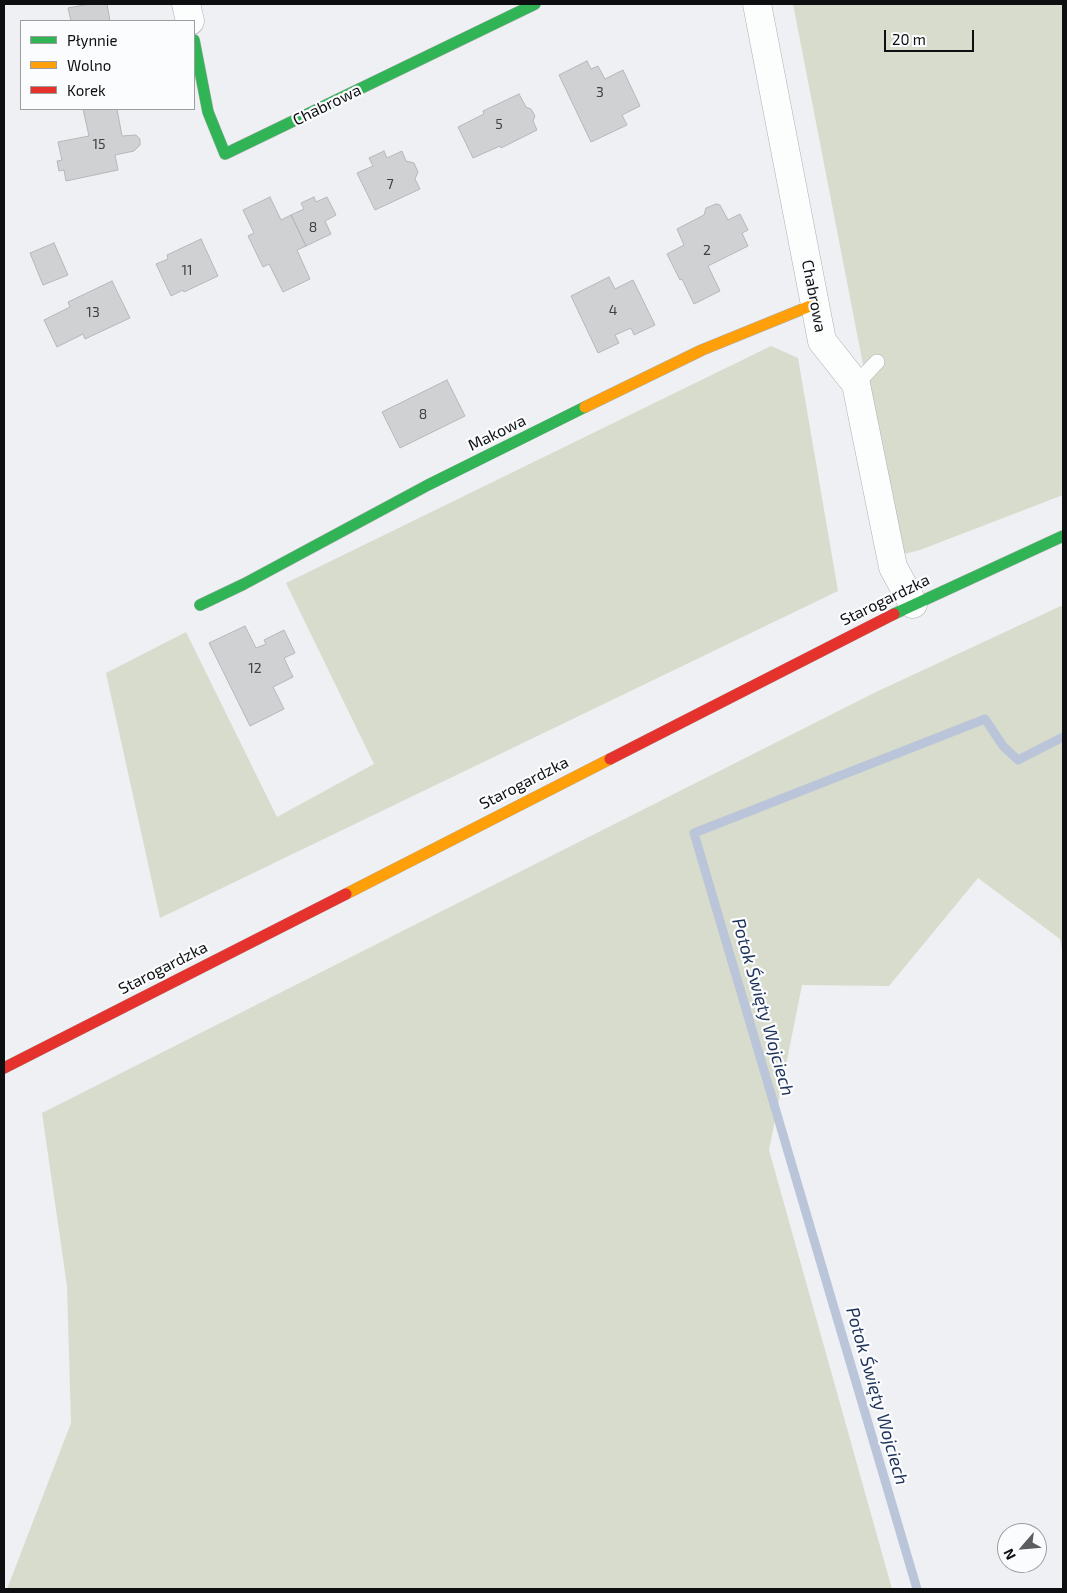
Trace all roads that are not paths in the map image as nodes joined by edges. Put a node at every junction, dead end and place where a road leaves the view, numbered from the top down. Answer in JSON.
{"nodes":[{"id":1,"x":186,"y":4,"type":"edge"},
{"id":2,"x":535,"y":4,"type":"edge"},
{"id":3,"x":757,"y":4,"type":"edge"},
{"id":4,"x":190,"y":20,"type":"edge"},
{"id":5,"x":195,"y":45,"type":"edge"},
{"id":6,"x":815,"y":304,"type":"junction"},
{"id":7,"x":877,"y":362,"type":"dead end"},
{"id":8,"x":856,"y":384,"type":"junction"},
{"id":9,"x":1063,"y":536,"type":"edge"},
{"id":10,"x":912,"y":604,"type":"junction"},
{"id":11,"x":200,"y":605,"type":"dead end"},
{"id":12,"x":4,"y":1068,"type":"edge"}],
"edges":[{"from":1,"to":4,"type":"street"},
{"from":2,"to":5,"type":"main road","name":"Chabrowa"},
{"from":3,"to":6,"type":"street","name":"Chabrowa"},
{"from":6,"to":8,"type":"street","name":"Chabrowa"},
{"from":6,"to":11,"type":"main road","name":"Makowa"},
{"from":7,"to":8,"type":"lane"},
{"from":8,"to":10,"type":"street","name":"Chabrowa"},
{"from":9,"to":10,"type":"main road","name":"Starogardzka"},
{"from":10,"to":12,"type":"main road","name":"Starogardzka"}]}
